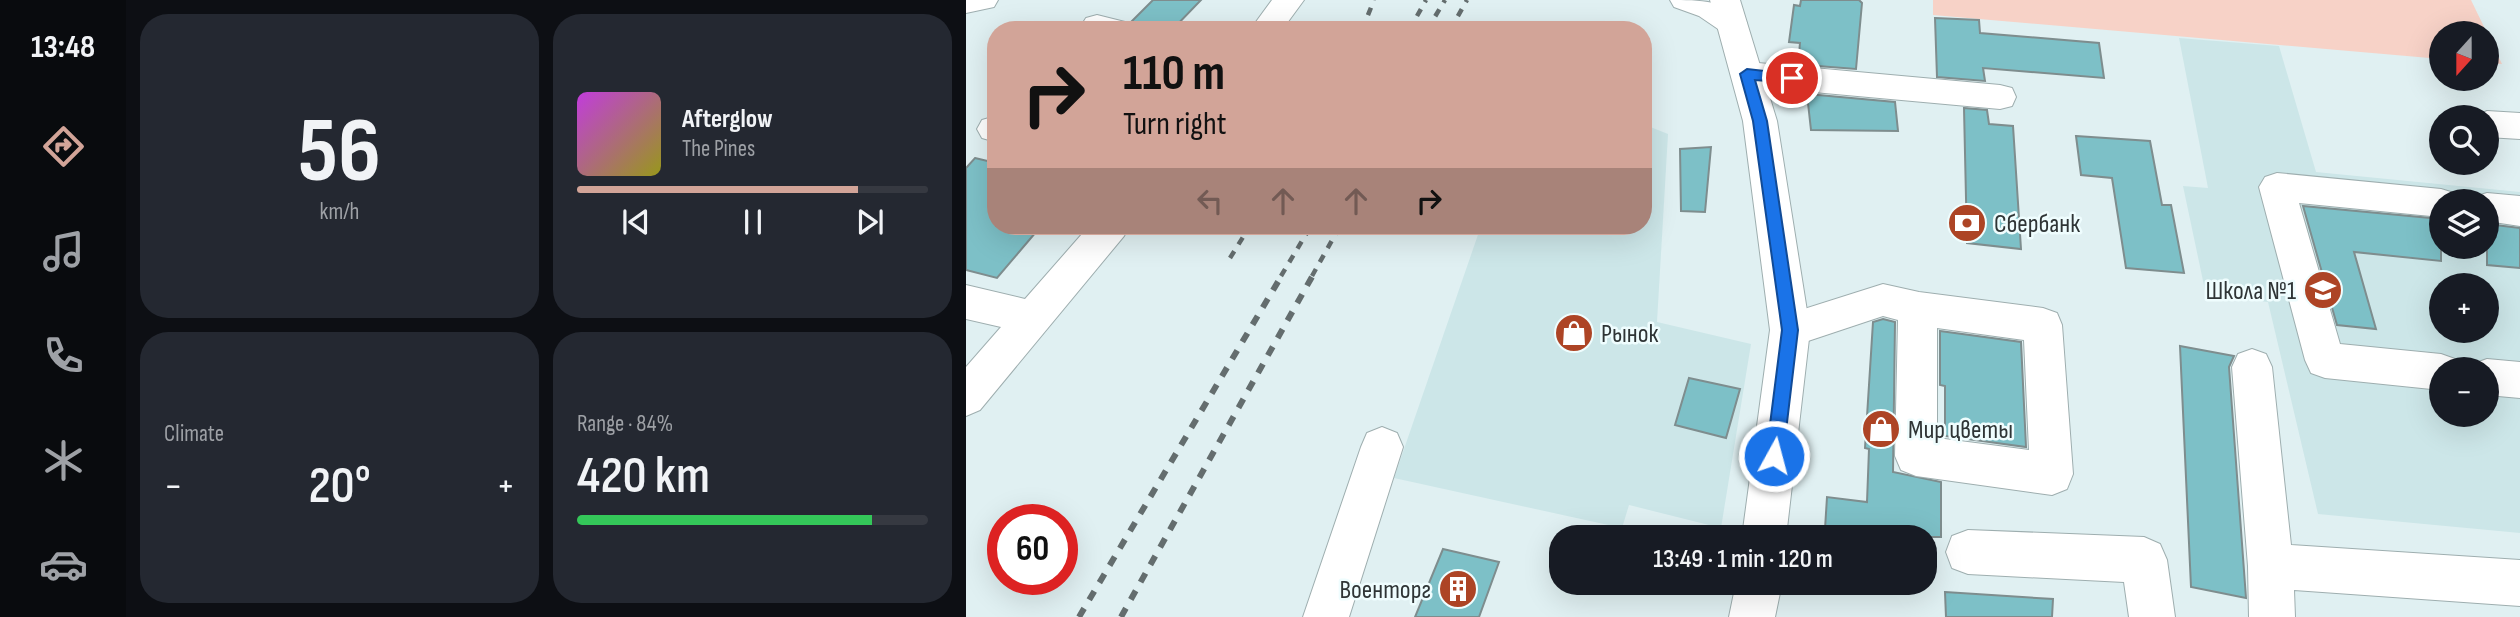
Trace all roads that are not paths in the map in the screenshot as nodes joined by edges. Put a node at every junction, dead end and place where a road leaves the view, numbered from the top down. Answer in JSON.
{"nodes":[{"id":1,"x":983,"y":0,"type":"edge"},
{"id":2,"x":1289,"y":0,"type":"edge"},
{"id":3,"x":1685,"y":0,"type":"edge"},
{"id":4,"x":966,"y":3,"type":"edge"},
{"id":5,"x":1729,"y":11,"type":"edge"},
{"id":6,"x":1272,"y":21,"type":"edge"},
{"id":7,"x":1747,"y":74,"type":"junction"},
{"id":8,"x":2000,"y":97,"type":"dead end"},
{"id":9,"x":2499,"y":125,"type":"edge"},
{"id":10,"x":2520,"y":126,"type":"edge"},
{"id":11,"x":2429,"y":202,"type":"edge"},
{"id":12,"x":2499,"y":208,"type":"edge"},
{"id":13,"x":2520,"y":211,"type":"edge"},
{"id":14,"x":1103,"y":235,"type":"edge"},
{"id":15,"x":966,"y":302,"type":"edge"},
{"id":16,"x":1919,"y":309,"type":"junction"},
{"id":17,"x":1033,"y":318,"type":"junction"},
{"id":18,"x":1790,"y":330,"type":"junction"},
{"id":19,"x":2252,"y":367,"type":"dead end"},
{"id":20,"x":2429,"y":371,"type":"edge"},
{"id":21,"x":2499,"y":378,"type":"edge"},
{"id":22,"x":2520,"y":380,"type":"edge"},
{"id":23,"x":966,"y":397,"type":"edge"},
{"id":24,"x":1382,"y":447,"type":"dead end"},
{"id":25,"x":1766,"y":525,"type":"edge"},
{"id":26,"x":1968,"y":552,"type":"dead end"},
{"id":27,"x":2271,"y":566,"type":"junction"},
{"id":28,"x":2520,"y":583,"type":"edge"},
{"id":29,"x":1757,"y":595,"type":"edge"},
{"id":30,"x":1326,"y":617,"type":"edge"},
{"id":31,"x":1752,"y":617,"type":"edge"},
{"id":32,"x":2152,"y":617,"type":"edge"},
{"id":33,"x":2273,"y":617,"type":"edge"}],
"edges":[{"from":1,"to":4,"type":"main road"},
{"from":2,"to":6,"type":"main road"},
{"from":3,"to":5,"type":"main road"},
{"from":5,"to":7,"type":"main road"},
{"from":7,"to":8,"type":"main road"},
{"from":7,"to":18,"type":"main road"},
{"from":9,"to":10,"type":"main road"},
{"from":11,"to":20,"type":"main road"},
{"from":12,"to":13,"type":"main road"},
{"from":14,"to":17,"type":"main road"},
{"from":15,"to":17,"type":"main road"},
{"from":16,"to":16,"type":"main road"},
{"from":16,"to":18,"type":"main road"},
{"from":17,"to":23,"type":"main road"},
{"from":18,"to":25,"type":"main road"},
{"from":19,"to":27,"type":"main road"},
{"from":21,"to":22,"type":"main road"},
{"from":24,"to":30,"type":"main road"},
{"from":26,"to":32,"type":"main road"},
{"from":27,"to":28,"type":"main road"},
{"from":27,"to":33,"type":"main road"},
{"from":29,"to":31,"type":"main road"}]}
